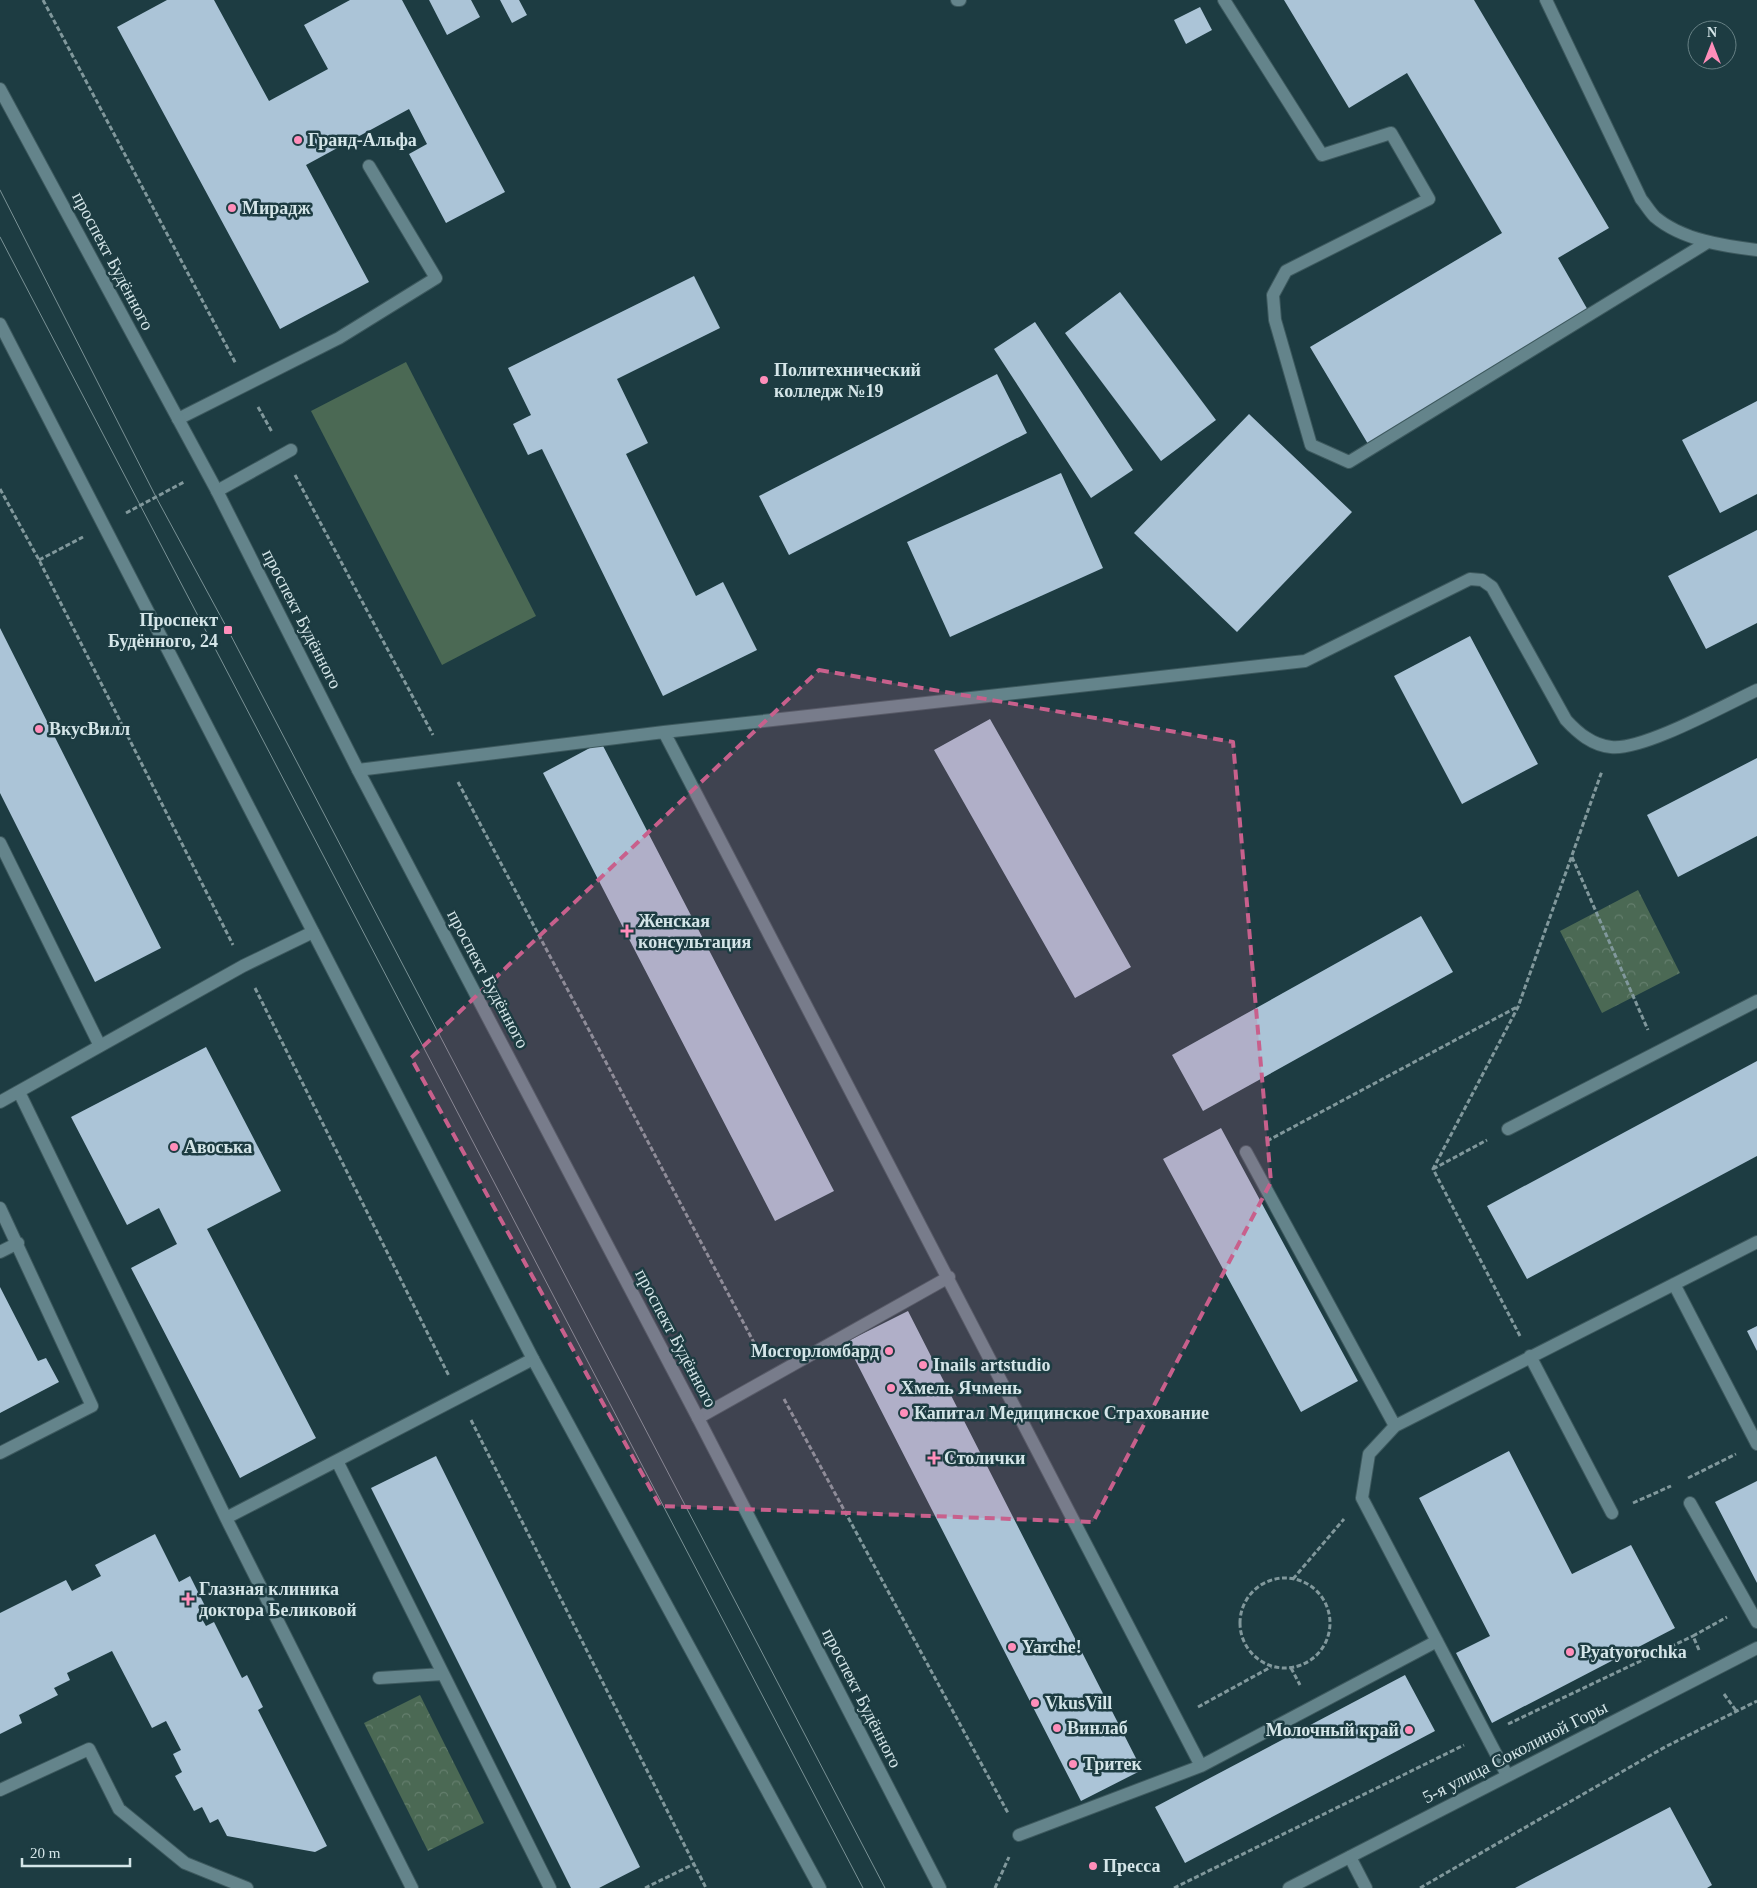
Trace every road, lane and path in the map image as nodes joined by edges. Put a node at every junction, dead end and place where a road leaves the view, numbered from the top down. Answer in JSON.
{"nodes":[{"id":1,"x":43,"y":0,"type":"edge"},
{"id":2,"x":1224,"y":0,"type":"edge"},
{"id":3,"x":1546,"y":0,"type":"edge"},
{"id":4,"x":0,"y":89,"type":"edge"},
{"id":5,"x":369,"y":166,"type":"dead end"},
{"id":6,"x":1708,"y":242,"type":"junction"},
{"id":7,"x":1757,"y":250,"type":"edge"},
{"id":8,"x":0,"y":324,"type":"edge"},
{"id":9,"x":246,"y":384,"type":"junction"},
{"id":10,"x":178,"y":419,"type":"junction"},
{"id":11,"x":287,"y":452,"type":"junction"},
{"id":12,"x":206,"y":470,"type":"junction"},
{"id":13,"x":0,"y":489,"type":"edge"},
{"id":14,"x":218,"y":490,"type":"junction"},
{"id":15,"x":104,"y":526,"type":"junction"},
{"id":16,"x":40,"y":560,"type":"junction"},
{"id":17,"x":1757,"y":690,"type":"edge"},
{"id":18,"x":664,"y":732,"type":"junction"},
{"id":19,"x":1610,"y":747,"type":"junction"},
{"id":20,"x":446,"y":760,"type":"junction"},
{"id":21,"x":358,"y":770,"type":"junction"},
{"id":22,"x":0,"y":843,"type":"edge"},
{"id":23,"x":1572,"y":856,"type":"junction"},
{"id":24,"x":313,"y":932,"type":"junction"},
{"id":25,"x":243,"y":966,"type":"junction"},
{"id":26,"x":1757,"y":1001,"type":"edge"},
{"id":27,"x":1518,"y":1007,"type":"junction"},
{"id":28,"x":100,"y":1046,"type":"junction"},
{"id":29,"x":1658,"y":1052,"type":"junction"},
{"id":30,"x":19,"y":1092,"type":"junction"},
{"id":31,"x":0,"y":1102,"type":"edge"},
{"id":32,"x":1508,"y":1129,"type":"joint"},
{"id":33,"x":1246,"y":1152,"type":"joint"},
{"id":34,"x":1433,"y":1169,"type":"junction"},
{"id":35,"x":0,"y":1208,"type":"edge"},
{"id":36,"x":18,"y":1242,"type":"junction"},
{"id":37,"x":1757,"y":1242,"type":"edge"},
{"id":38,"x":0,"y":1252,"type":"edge"},
{"id":39,"x":949,"y":1277,"type":"junction"},
{"id":40,"x":1674,"y":1284,"type":"junction"},
{"id":41,"x":1530,"y":1356,"type":"junction"},
{"id":42,"x":533,"y":1360,"type":"junction"},
{"id":43,"x":773,"y":1377,"type":"junction"},
{"id":44,"x":460,"y":1397,"type":"junction"},
{"id":45,"x":698,"y":1418,"type":"junction"},
{"id":46,"x":1395,"y":1426,"type":"junction"},
{"id":47,"x":1757,"y":1444,"type":"edge"},
{"id":48,"x":0,"y":1453,"type":"edge"},
{"id":49,"x":337,"y":1461,"type":"junction"},
{"id":50,"x":1362,"y":1498,"type":"junction"},
{"id":51,"x":1690,"y":1503,"type":"dead end"},
{"id":52,"x":1612,"y":1513,"type":"dead end"},
{"id":53,"x":226,"y":1518,"type":"junction"},
{"id":54,"x":1293,"y":1578,"type":"junction"},
{"id":55,"x":1757,"y":1622,"type":"edge"},
{"id":56,"x":1693,"y":1636,"type":"dead end"},
{"id":57,"x":1437,"y":1641,"type":"junction"},
{"id":58,"x":1757,"y":1648,"type":"edge"},
{"id":59,"x":1271,"y":1666,"type":"junction"},
{"id":60,"x":443,"y":1674,"type":"junction"},
{"id":61,"x":379,"y":1678,"type":"dead end"},
{"id":62,"x":1757,"y":1701,"type":"edge"},
{"id":63,"x":1177,"y":1719,"type":"junction"},
{"id":64,"x":1486,"y":1734,"type":"junction"},
{"id":65,"x":1201,"y":1766,"type":"junction"},
{"id":66,"x":1507,"y":1776,"type":"junction"},
{"id":67,"x":0,"y":1790,"type":"edge"},
{"id":68,"x":1019,"y":1834,"type":"junction"},
{"id":69,"x":1350,"y":1857,"type":"junction"},
{"id":70,"x":694,"y":1864,"type":"junction"},
{"id":71,"x":247,"y":1888,"type":"edge"},
{"id":72,"x":412,"y":1888,"type":"edge"},
{"id":73,"x":550,"y":1888,"type":"edge"},
{"id":74,"x":645,"y":1888,"type":"edge"},
{"id":75,"x":706,"y":1888,"type":"edge"},
{"id":76,"x":820,"y":1888,"type":"edge"},
{"id":77,"x":940,"y":1888,"type":"edge"},
{"id":78,"x":995,"y":1888,"type":"edge"},
{"id":79,"x":1174,"y":1888,"type":"edge"},
{"id":80,"x":1289,"y":1888,"type":"edge"},
{"id":81,"x":1366,"y":1888,"type":"edge"},
{"id":82,"x":1420,"y":1888,"type":"edge"}],
"edges":[{"from":1,"to":9,"type":"path"},
{"from":2,"to":6,"type":"main road"},
{"from":3,"to":6,"type":"main road"},
{"from":4,"to":10,"type":"main road","name":"проспект Будённого"},
{"from":5,"to":9,"type":"main road"},
{"from":6,"to":7,"type":"main road"},
{"from":8,"to":15,"type":"main road"},
{"from":9,"to":10,"type":"main road"},
{"from":9,"to":11,"type":"path"},
{"from":10,"to":12,"type":"main road","name":"проспект Будённого"},
{"from":11,"to":14,"type":"main road"},
{"from":11,"to":20,"type":"path"},
{"from":12,"to":14,"type":"main road","name":"проспект Будённого"},
{"from":12,"to":15,"type":"path"},
{"from":13,"to":16,"type":"path"},
{"from":14,"to":21,"type":"main road","name":"проспект Будённого"},
{"from":15,"to":16,"type":"path"},
{"from":15,"to":24,"type":"main road"},
{"from":16,"to":25,"type":"path"},
{"from":17,"to":19,"type":"main road"},
{"from":18,"to":19,"type":"main road"},
{"from":18,"to":20,"type":"main road"},
{"from":18,"to":39,"type":"main road"},
{"from":19,"to":23,"type":"path"},
{"from":20,"to":21,"type":"main road"},
{"from":20,"to":43,"type":"path"},
{"from":21,"to":45,"type":"main road","name":"проспект Будённого"},
{"from":22,"to":28,"type":"main road"},
{"from":23,"to":27,"type":"path"},
{"from":23,"to":29,"type":"path"},
{"from":24,"to":25,"type":"main road"},
{"from":24,"to":42,"type":"main road"},
{"from":25,"to":28,"type":"main road"},
{"from":25,"to":44,"type":"path"},
{"from":26,"to":29,"type":"main road"},
{"from":27,"to":33,"type":"path"},
{"from":27,"to":34,"type":"path"},
{"from":28,"to":30,"type":"main road"},
{"from":29,"to":32,"type":"main road"},
{"from":30,"to":31,"type":"main road"},
{"from":30,"to":53,"type":"main road"},
{"from":32,"to":34,"type":"path"},
{"from":33,"to":46,"type":"main road"},
{"from":34,"to":41,"type":"path"},
{"from":35,"to":36,"type":"main road"},
{"from":36,"to":38,"type":"main road"},
{"from":36,"to":48,"type":"main road"},
{"from":37,"to":40,"type":"main road"},
{"from":39,"to":43,"type":"main road"},
{"from":39,"to":63,"type":"main road"},
{"from":40,"to":41,"type":"main road"},
{"from":40,"to":47,"type":"main road"},
{"from":41,"to":46,"type":"main road"},
{"from":41,"to":52,"type":"main road"},
{"from":42,"to":44,"type":"main road"},
{"from":42,"to":76,"type":"main road"},
{"from":43,"to":45,"type":"main road"},
{"from":43,"to":68,"type":"path"},
{"from":44,"to":49,"type":"main road"},
{"from":44,"to":70,"type":"path"},
{"from":45,"to":77,"type":"main road","name":"проспект Будённого"},
{"from":46,"to":50,"type":"main road"},
{"from":49,"to":53,"type":"main road"},
{"from":49,"to":60,"type":"main road"},
{"from":50,"to":54,"type":"path"},
{"from":50,"to":57,"type":"main road"},
{"from":51,"to":55,"type":"main road"},
{"from":53,"to":72,"type":"main road"},
{"from":54,"to":59,"type":"path"},
{"from":54,"to":59,"type":"path"},
{"from":56,"to":64,"type":"path"},
{"from":57,"to":64,"type":"main road"},
{"from":57,"to":65,"type":"main road"},
{"from":58,"to":66,"type":"main road","name":"5-я улица Соколиной Горы"},
{"from":59,"to":63,"type":"path"},
{"from":60,"to":61,"type":"main road"},
{"from":60,"to":73,"type":"main road"},
{"from":62,"to":82,"type":"path"},
{"from":63,"to":65,"type":"main road"},
{"from":64,"to":66,"type":"main road"},
{"from":64,"to":79,"type":"path"},
{"from":65,"to":68,"type":"main road"},
{"from":66,"to":69,"type":"main road","name":"5-я улица Соколиной Горы"},
{"from":67,"to":71,"type":"main road"},
{"from":68,"to":78,"type":"path"},
{"from":69,"to":80,"type":"main road","name":"5-я улица Соколиной Горы"},
{"from":69,"to":81,"type":"main road"},
{"from":70,"to":74,"type":"path"},
{"from":70,"to":75,"type":"path"}]}
